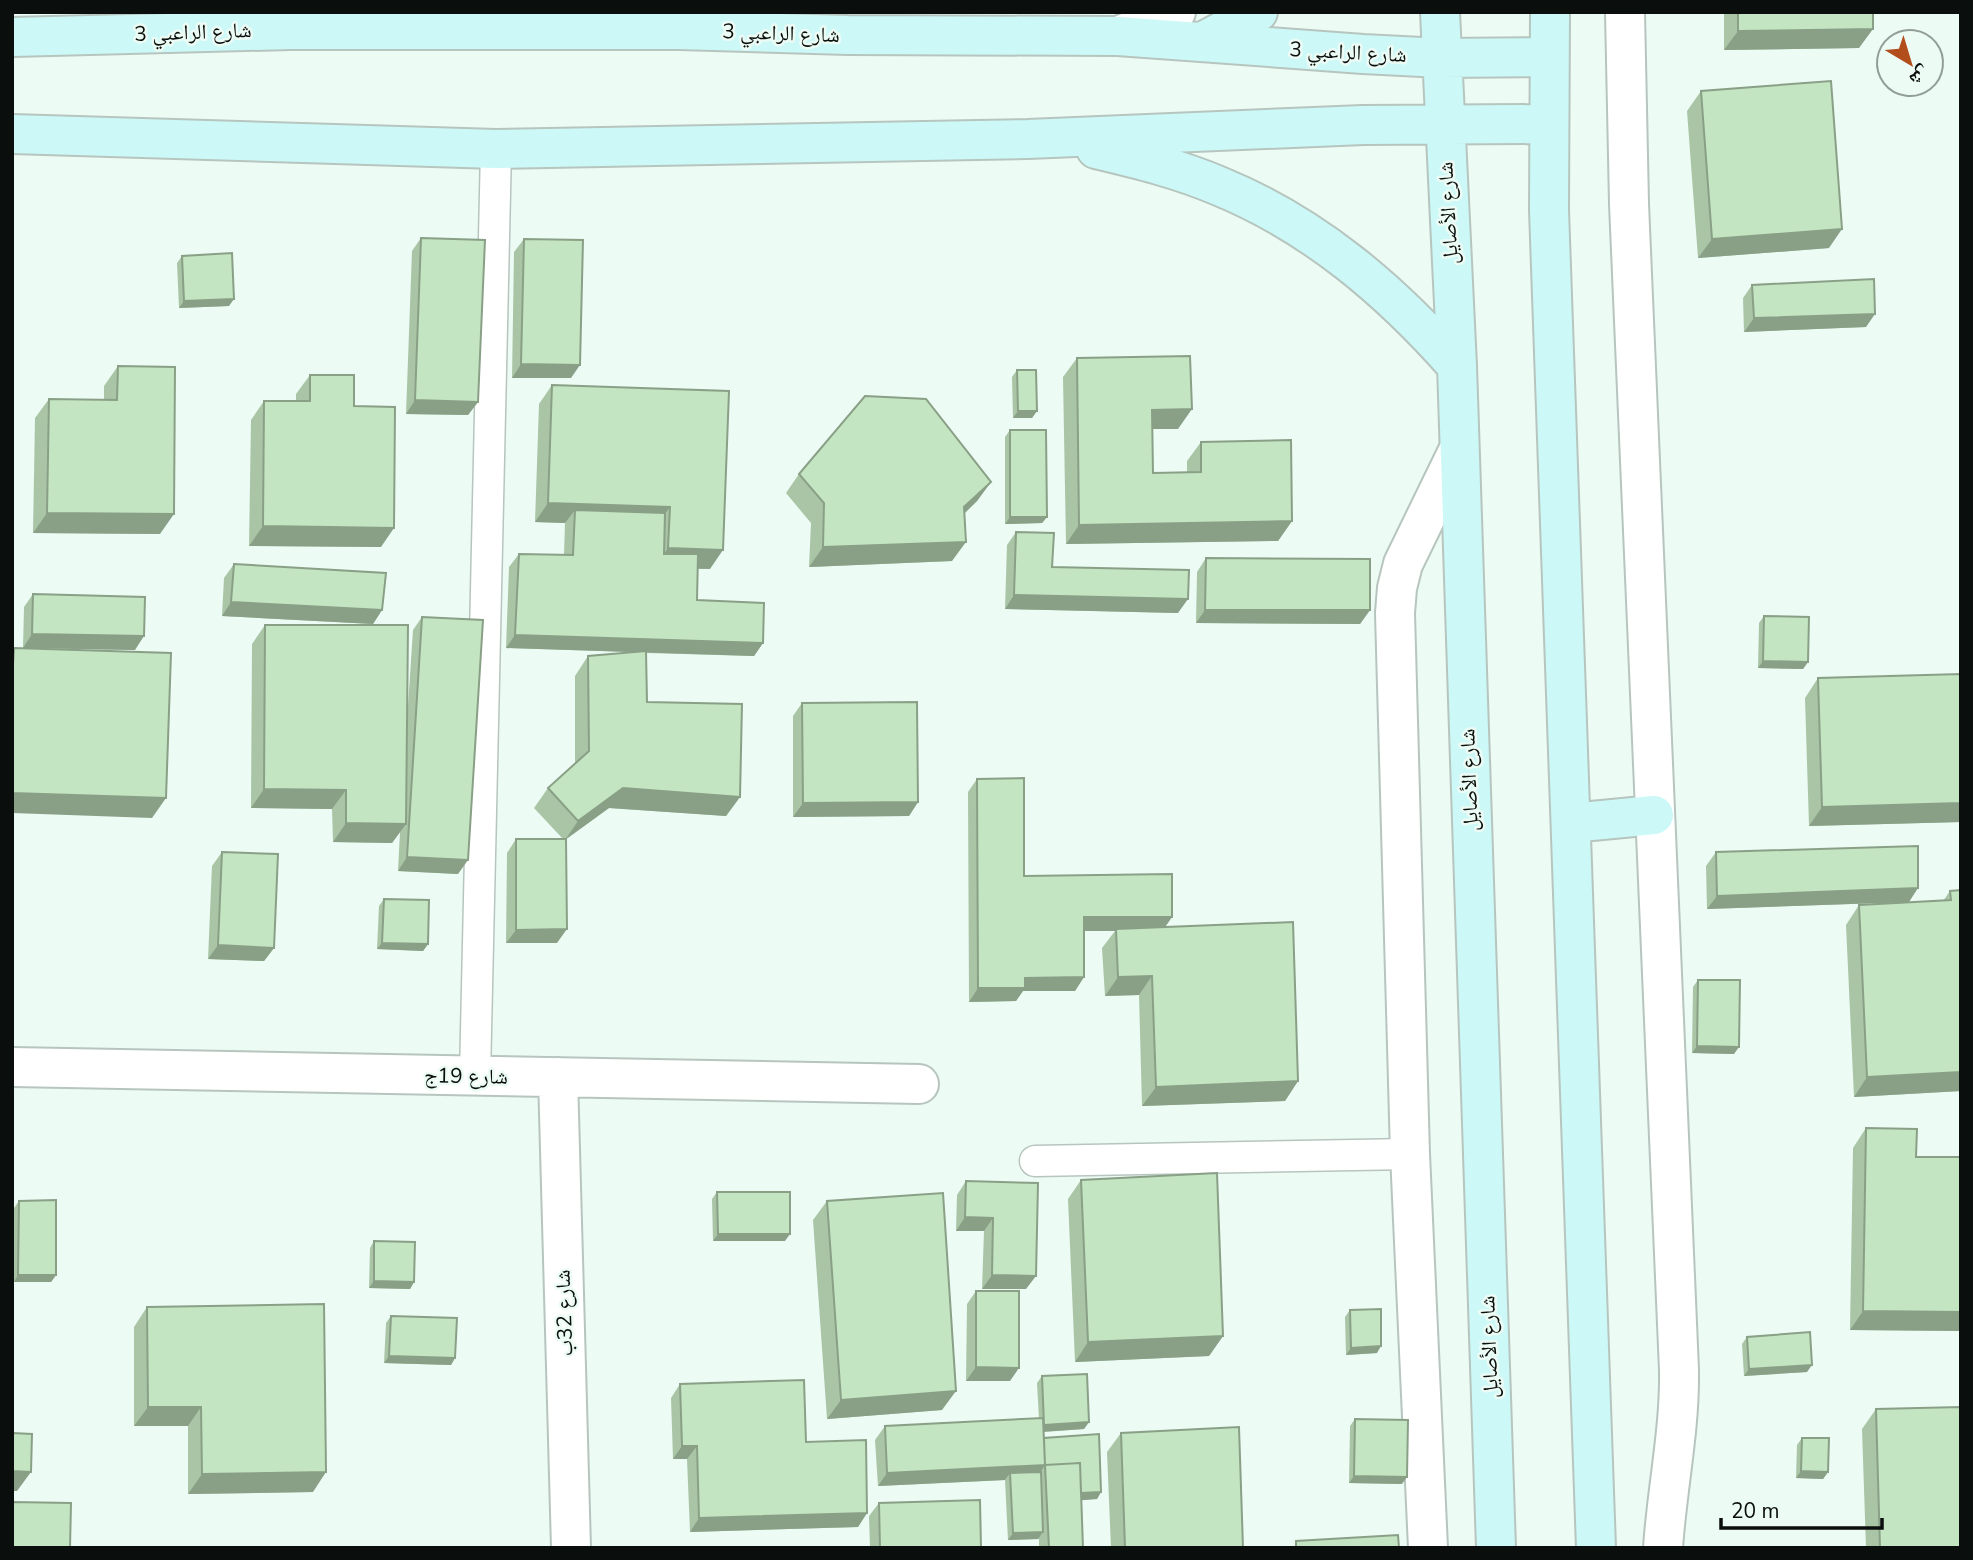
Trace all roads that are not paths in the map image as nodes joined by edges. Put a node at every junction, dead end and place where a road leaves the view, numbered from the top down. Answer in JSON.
{"nodes":[{"id":1,"x":1176,"y":12,"type":"edge"},
{"id":2,"x":1258,"y":12,"type":"edge"},
{"id":3,"x":1440,"y":12,"type":"edge"},
{"id":4,"x":1550,"y":12,"type":"edge"},
{"id":5,"x":1625,"y":12,"type":"edge"},
{"id":6,"x":1118,"y":36,"type":"junction"},
{"id":7,"x":12,"y":37,"type":"edge"},
{"id":8,"x":1200,"y":43,"type":"junction"},
{"id":9,"x":1549,"y":57,"type":"junction"},
{"id":10,"x":1441,"y":58,"type":"junction"},
{"id":11,"x":1549,"y":124,"type":"junction"},
{"id":12,"x":1444,"y":126,"type":"junction"},
{"id":13,"x":12,"y":134,"type":"edge"},
{"id":14,"x":1028,"y":139,"type":"junction"},
{"id":15,"x":496,"y":149,"type":"junction"},
{"id":16,"x":1457,"y":366,"type":"junction"},
{"id":17,"x":1458,"y":451,"type":"junction"},
{"id":18,"x":1654,"y":815,"type":"junction"},
{"id":19,"x":1571,"y":823,"type":"junction"},
{"id":20,"x":12,"y":1067,"type":"edge"},
{"id":21,"x":475,"y":1076,"type":"junction"},
{"id":22,"x":558,"y":1077,"type":"junction"},
{"id":23,"x":919,"y":1084,"type":"dead end"},
{"id":24,"x":1410,"y":1154,"type":"junction"},
{"id":25,"x":1035,"y":1161,"type":"dead end"},
{"id":26,"x":570,"y":1548,"type":"edge"},
{"id":27,"x":1428,"y":1548,"type":"edge"},
{"id":28,"x":1496,"y":1548,"type":"edge"},
{"id":29,"x":1596,"y":1548,"type":"edge"},
{"id":30,"x":1663,"y":1548,"type":"edge"}],
"edges":[{"from":1,"to":6,"type":"street"},
{"from":2,"to":8,"type":"street"},
{"from":3,"to":10,"type":"street","name":"شارع الأصايل"},
{"from":4,"to":9,"type":"street"},
{"from":5,"to":18,"type":"street"},
{"from":6,"to":7,"type":"street","name":"شارع الراعبي 3"},
{"from":6,"to":8,"type":"street","name":"شارع الراعبي 3"},
{"from":8,"to":10,"type":"street","name":"شارع الراعبي 3"},
{"from":9,"to":10,"type":"street","name":"شارع الراعبي 3"},
{"from":9,"to":11,"type":"street"},
{"from":10,"to":12,"type":"street","name":"شارع الأصايل"},
{"from":11,"to":12,"type":"street"},
{"from":11,"to":19,"type":"street"},
{"from":12,"to":14,"type":"street"},
{"from":12,"to":16,"type":"street","name":"شارع الأصايل"},
{"from":13,"to":15,"type":"street"},
{"from":14,"to":15,"type":"street"},
{"from":14,"to":16,"type":"street"},
{"from":15,"to":21,"type":"lane"},
{"from":16,"to":17,"type":"street","name":"شارع الأصايل"},
{"from":17,"to":24,"type":"street"},
{"from":17,"to":28,"type":"street","name":"شارع الأصايل"},
{"from":18,"to":19,"type":"street"},
{"from":18,"to":30,"type":"street"},
{"from":19,"to":29,"type":"street"},
{"from":20,"to":21,"type":"street","name":"شارع 19ج"},
{"from":21,"to":22,"type":"street","name":"شارع 19ج"},
{"from":22,"to":23,"type":"street","name":"شارع 19ج"},
{"from":22,"to":26,"type":"street","name":"شارع 32ب"},
{"from":24,"to":25,"type":"lane"},
{"from":24,"to":27,"type":"street"}]}
